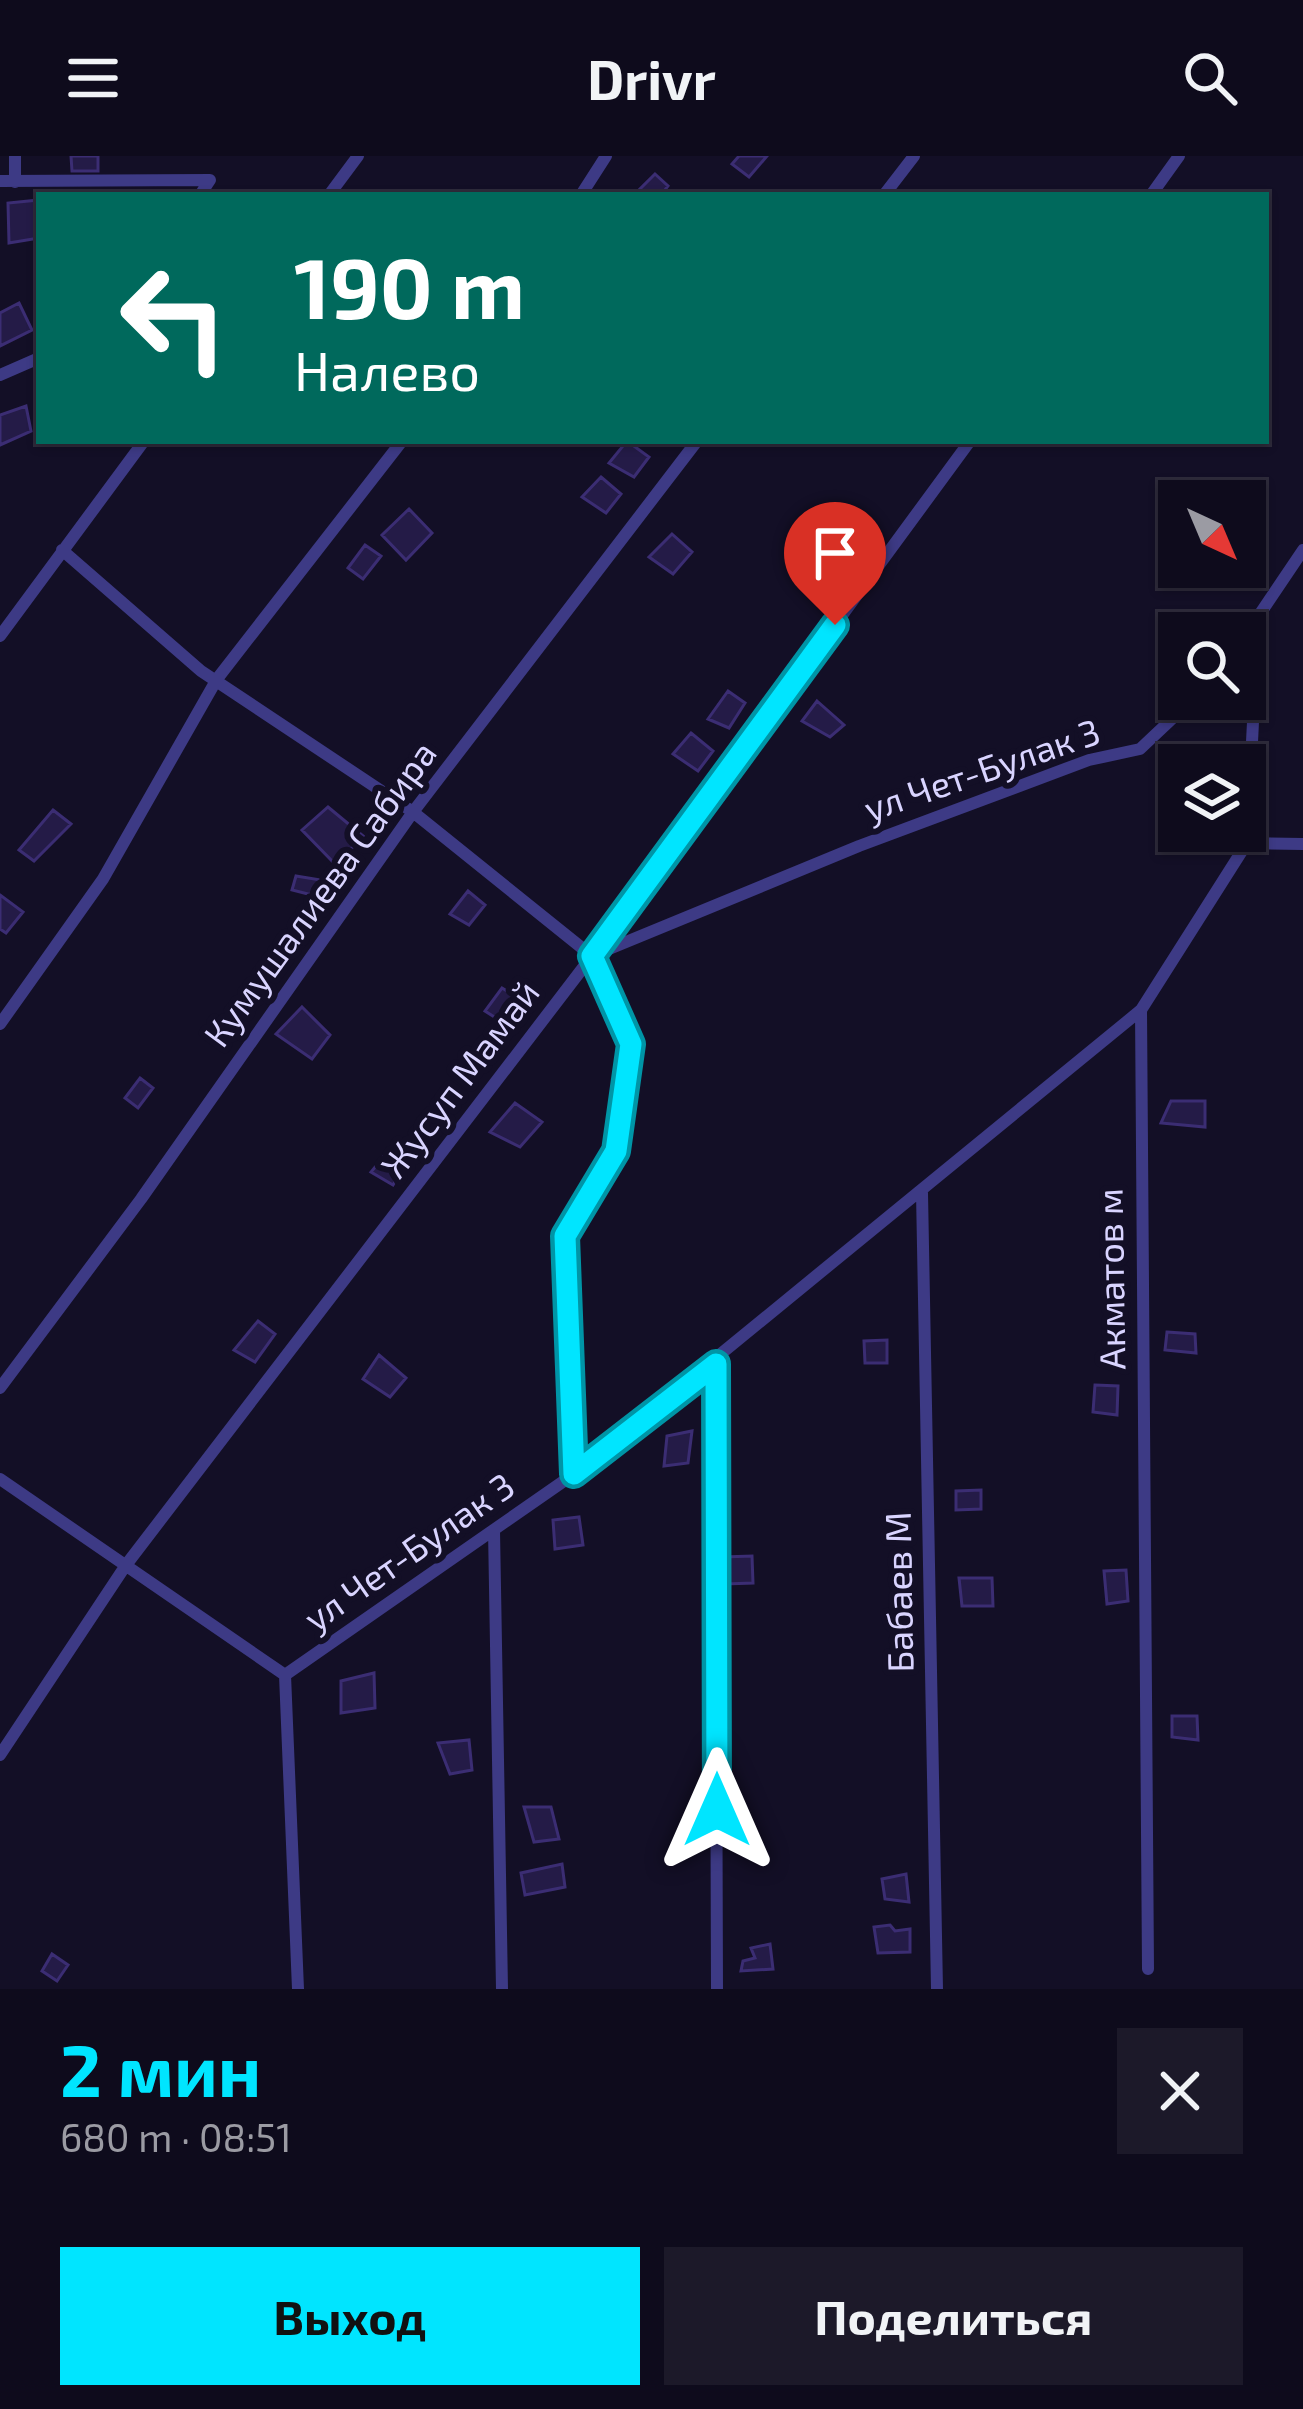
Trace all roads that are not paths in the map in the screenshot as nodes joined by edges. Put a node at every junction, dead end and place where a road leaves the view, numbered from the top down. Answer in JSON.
{"nodes":[{"id":1,"x":15,"y":156,"type":"edge"},
{"id":2,"x":358,"y":156,"type":"edge"},
{"id":3,"x":606,"y":156,"type":"edge"},
{"id":4,"x":914,"y":156,"type":"edge"},
{"id":5,"x":1180,"y":156,"type":"edge"},
{"id":6,"x":7,"y":182,"type":"edge"},
{"id":7,"x":202,"y":192,"type":"edge"},
{"id":8,"x":331,"y":192,"type":"edge"},
{"id":9,"x":583,"y":192,"type":"edge"},
{"id":10,"x":886,"y":192,"type":"edge"},
{"id":11,"x":1153,"y":192,"type":"edge"},
{"id":12,"x":36,"y":359,"type":"edge"},
{"id":13,"x":0,"y":374,"type":"edge"},
{"id":14,"x":142,"y":444,"type":"edge"},
{"id":15,"x":400,"y":444,"type":"edge"},
{"id":16,"x":695,"y":444,"type":"edge"},
{"id":17,"x":968,"y":444,"type":"edge"},
{"id":18,"x":62,"y":550,"type":"junction"},
{"id":19,"x":1303,"y":550,"type":"edge"},
{"id":20,"x":1263,"y":612,"type":"edge"},
{"id":21,"x":0,"y":636,"type":"edge"},
{"id":22,"x":218,"y":679,"type":"junction"},
{"id":23,"x":1171,"y":720,"type":"edge"},
{"id":24,"x":413,"y":812,"type":"junction"},
{"id":25,"x":1266,"y":843,"type":"edge"},
{"id":26,"x":1303,"y":844,"type":"edge"},
{"id":27,"x":1241,"y":852,"type":"edge"},
{"id":28,"x":592,"y":956,"type":"junction"},
{"id":29,"x":1141,"y":1010,"type":"junction"},
{"id":30,"x":0,"y":1024,"type":"edge"},
{"id":31,"x":922,"y":1193,"type":"junction"},
{"id":32,"x":716,"y":1364,"type":"junction"},
{"id":33,"x":0,"y":1388,"type":"edge"},
{"id":34,"x":574,"y":1474,"type":"junction"},
{"id":35,"x":0,"y":1479,"type":"edge"},
{"id":36,"x":494,"y":1530,"type":"junction"},
{"id":37,"x":126,"y":1565,"type":"junction"},
{"id":38,"x":285,"y":1675,"type":"junction"},
{"id":39,"x":0,"y":1755,"type":"edge"},
{"id":40,"x":1148,"y":1969,"type":"dead end"},
{"id":41,"x":298,"y":1989,"type":"edge"},
{"id":42,"x":502,"y":1989,"type":"edge"},
{"id":43,"x":717,"y":1989,"type":"edge"},
{"id":44,"x":937,"y":1989,"type":"edge"}],
"edges":[{"from":1,"to":6,"type":"street"},
{"from":2,"to":8,"type":"street"},
{"from":3,"to":9,"type":"street"},
{"from":4,"to":10,"type":"street"},
{"from":5,"to":11,"type":"street"},
{"from":6,"to":7,"type":"street"},
{"from":12,"to":13,"type":"street"},
{"from":14,"to":18,"type":"street"},
{"from":15,"to":22,"type":"street"},
{"from":16,"to":24,"type":"street","name":"Кумушалиева Сабира"},
{"from":17,"to":28,"type":"street","name":"Жусуп Мамай"},
{"from":18,"to":21,"type":"street"},
{"from":18,"to":22,"type":"street"},
{"from":19,"to":20,"type":"street"},
{"from":22,"to":24,"type":"street"},
{"from":22,"to":30,"type":"street"},
{"from":23,"to":28,"type":"street","name":"ул Чет-Булак 3"},
{"from":24,"to":28,"type":"street"},
{"from":24,"to":33,"type":"street","name":"Кумушалиева Сабира"},
{"from":25,"to":26,"type":"street"},
{"from":27,"to":29,"type":"street"},
{"from":28,"to":34,"type":"street"},
{"from":28,"to":37,"type":"street","name":"Жусуп Мамай"},
{"from":29,"to":31,"type":"street","name":"ул Чет-Булак 3"},
{"from":29,"to":40,"type":"street","name":"Акматов м"},
{"from":31,"to":32,"type":"street","name":"ул Чет-Булак 3"},
{"from":31,"to":44,"type":"street","name":"Бабаев М"},
{"from":32,"to":34,"type":"street","name":"ул Чет-Булак 3"},
{"from":32,"to":43,"type":"street"},
{"from":34,"to":36,"type":"street","name":"ул Чет-Булак 3"},
{"from":35,"to":37,"type":"street","name":"ул Чет-Булак 3"},
{"from":36,"to":38,"type":"street","name":"ул Чет-Булак 3"},
{"from":36,"to":42,"type":"street"},
{"from":37,"to":38,"type":"street","name":"ул Чет-Булак 3"},
{"from":37,"to":39,"type":"street","name":"Жусуп Мамай"},
{"from":38,"to":41,"type":"street"}]}
